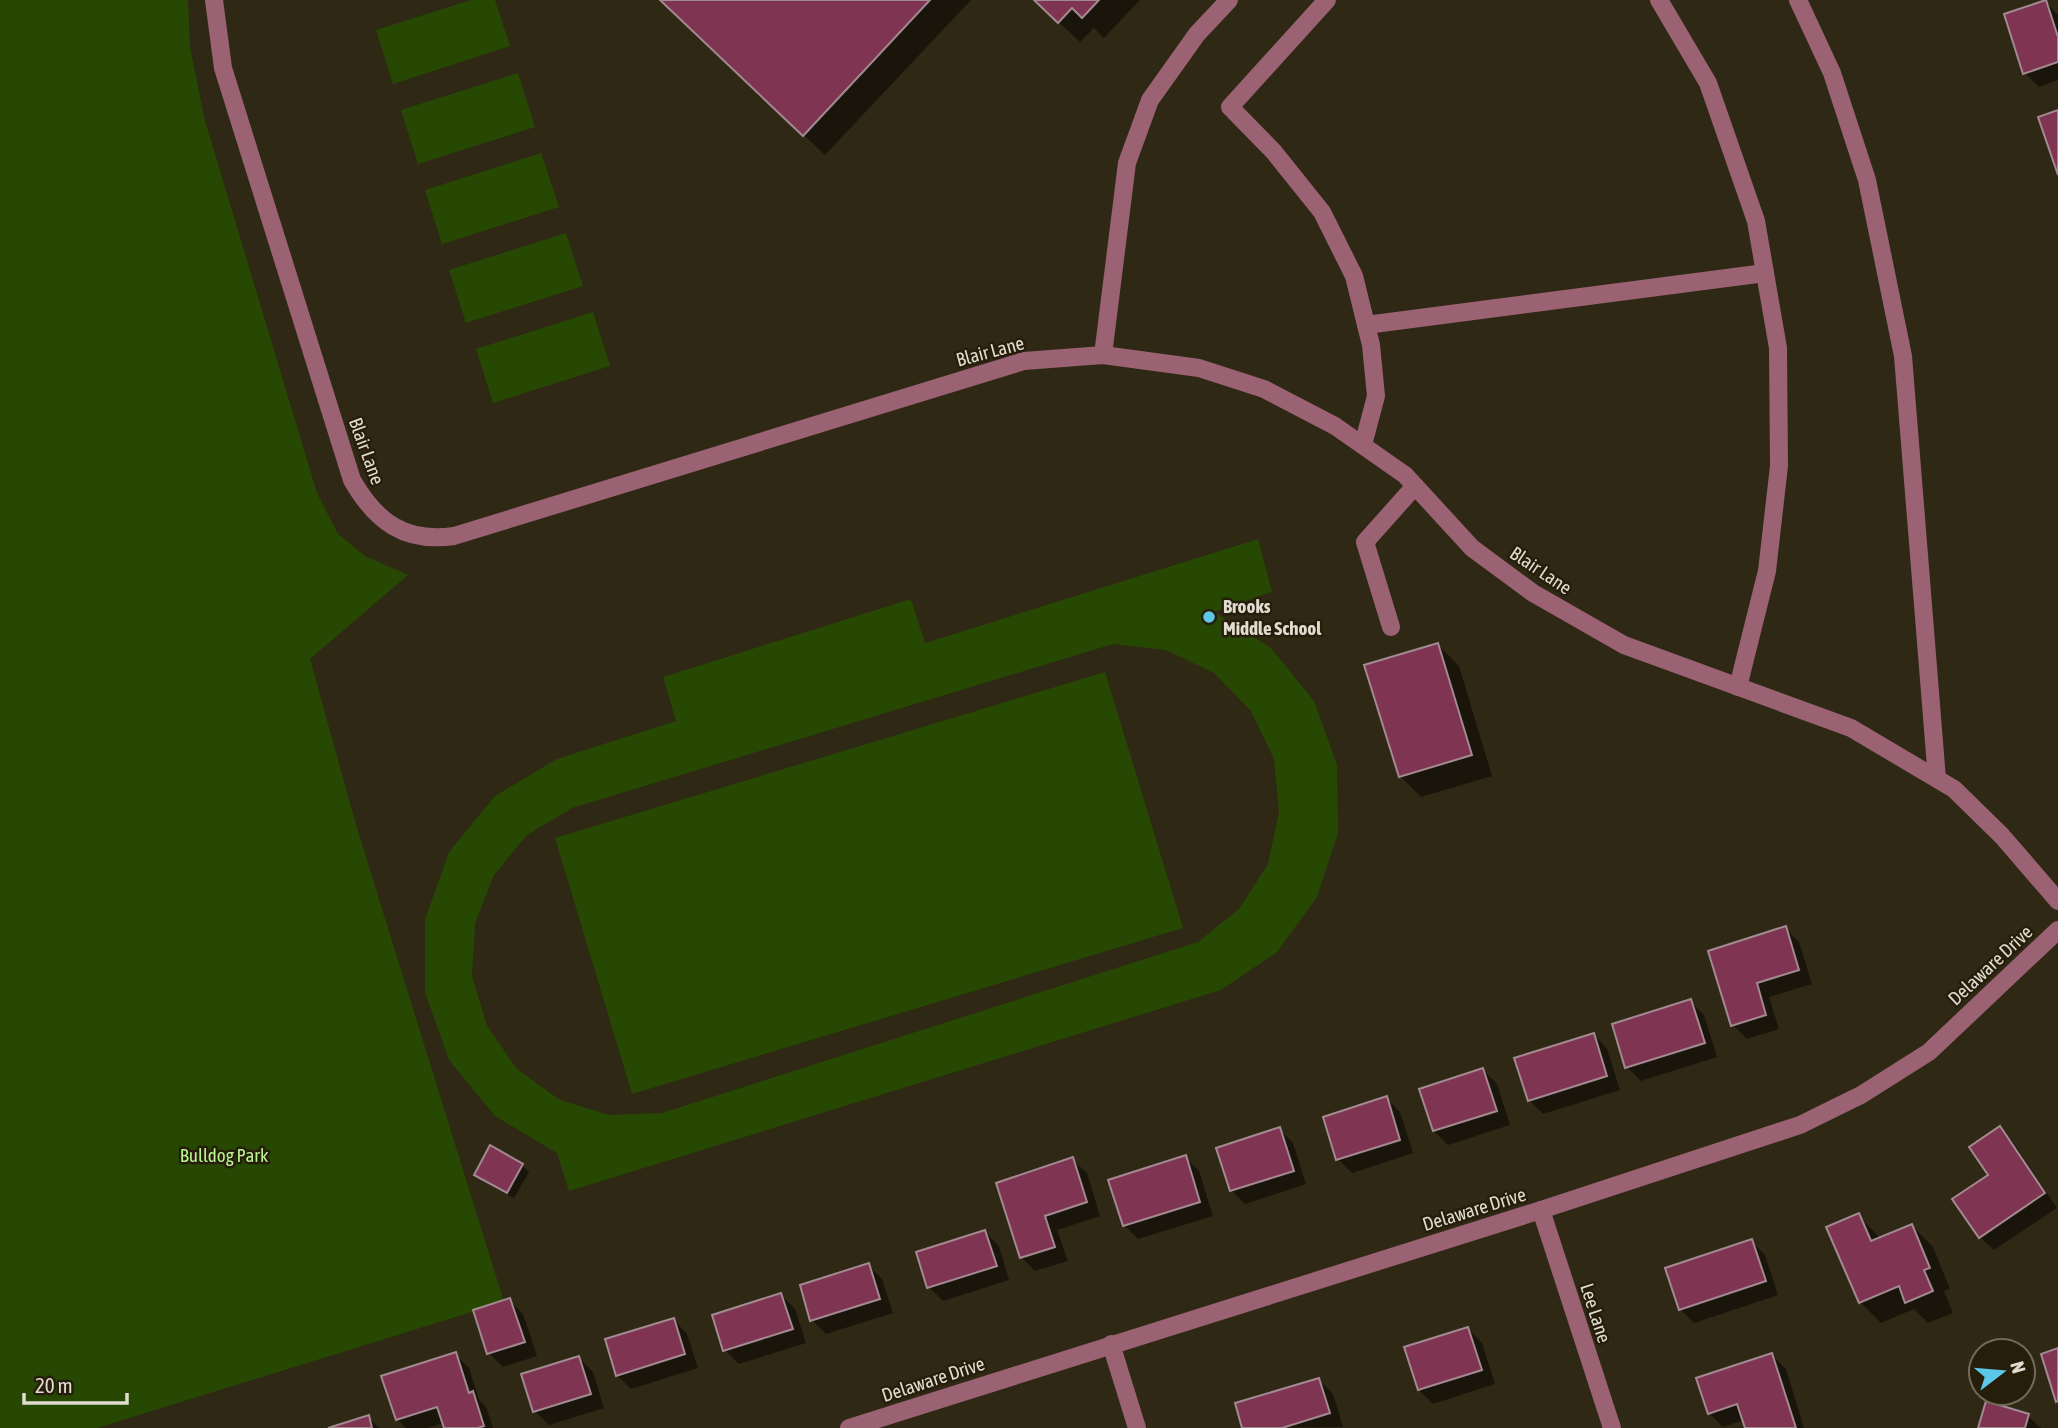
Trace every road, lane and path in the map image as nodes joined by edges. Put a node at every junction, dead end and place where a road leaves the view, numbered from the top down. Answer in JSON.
{"nodes":[{"id":1,"x":214,"y":0,"type":"edge"},
{"id":2,"x":1229,"y":0,"type":"edge"},
{"id":3,"x":1327,"y":0,"type":"edge"},
{"id":4,"x":1659,"y":0,"type":"edge"},
{"id":5,"x":1797,"y":0,"type":"edge"},
{"id":6,"x":1765,"y":274,"type":"junction"},
{"id":7,"x":1366,"y":325,"type":"junction"},
{"id":8,"x":1103,"y":355,"type":"junction"},
{"id":9,"x":1363,"y":445,"type":"junction"},
{"id":10,"x":1415,"y":486,"type":"junction"},
{"id":11,"x":1391,"y":627,"type":"dead end"},
{"id":12,"x":1738,"y":687,"type":"junction"},
{"id":13,"x":1937,"y":779,"type":"junction"},
{"id":14,"x":2058,"y":901,"type":"edge"},
{"id":15,"x":2058,"y":930,"type":"edge"},
{"id":16,"x":1541,"y":1210,"type":"junction"},
{"id":17,"x":1111,"y":1344,"type":"junction"},
{"id":18,"x":849,"y":1428,"type":"edge"},
{"id":19,"x":1137,"y":1428,"type":"edge"},
{"id":20,"x":1612,"y":1428,"type":"edge"}],
"edges":[{"from":1,"to":8,"type":"street","name":"Blair Lane"},
{"from":2,"to":8,"type":"street"},
{"from":3,"to":7,"type":"street"},
{"from":4,"to":6,"type":"street"},
{"from":5,"to":13,"type":"street"},
{"from":6,"to":7,"type":"street"},
{"from":6,"to":12,"type":"street"},
{"from":7,"to":9,"type":"street"},
{"from":8,"to":9,"type":"street","name":"Blair Lane"},
{"from":9,"to":10,"type":"street","name":"Blair Lane"},
{"from":10,"to":11,"type":"street"},
{"from":10,"to":12,"type":"street","name":"Blair Lane"},
{"from":12,"to":13,"type":"street","name":"Blair Lane"},
{"from":13,"to":14,"type":"street","name":"Blair Lane"},
{"from":15,"to":16,"type":"street","name":"Delaware Drive"},
{"from":16,"to":17,"type":"street","name":"Delaware Drive"},
{"from":16,"to":20,"type":"street","name":"Lee Lane"},
{"from":17,"to":18,"type":"street","name":"Delaware Drive"},
{"from":17,"to":19,"type":"street"}]}
